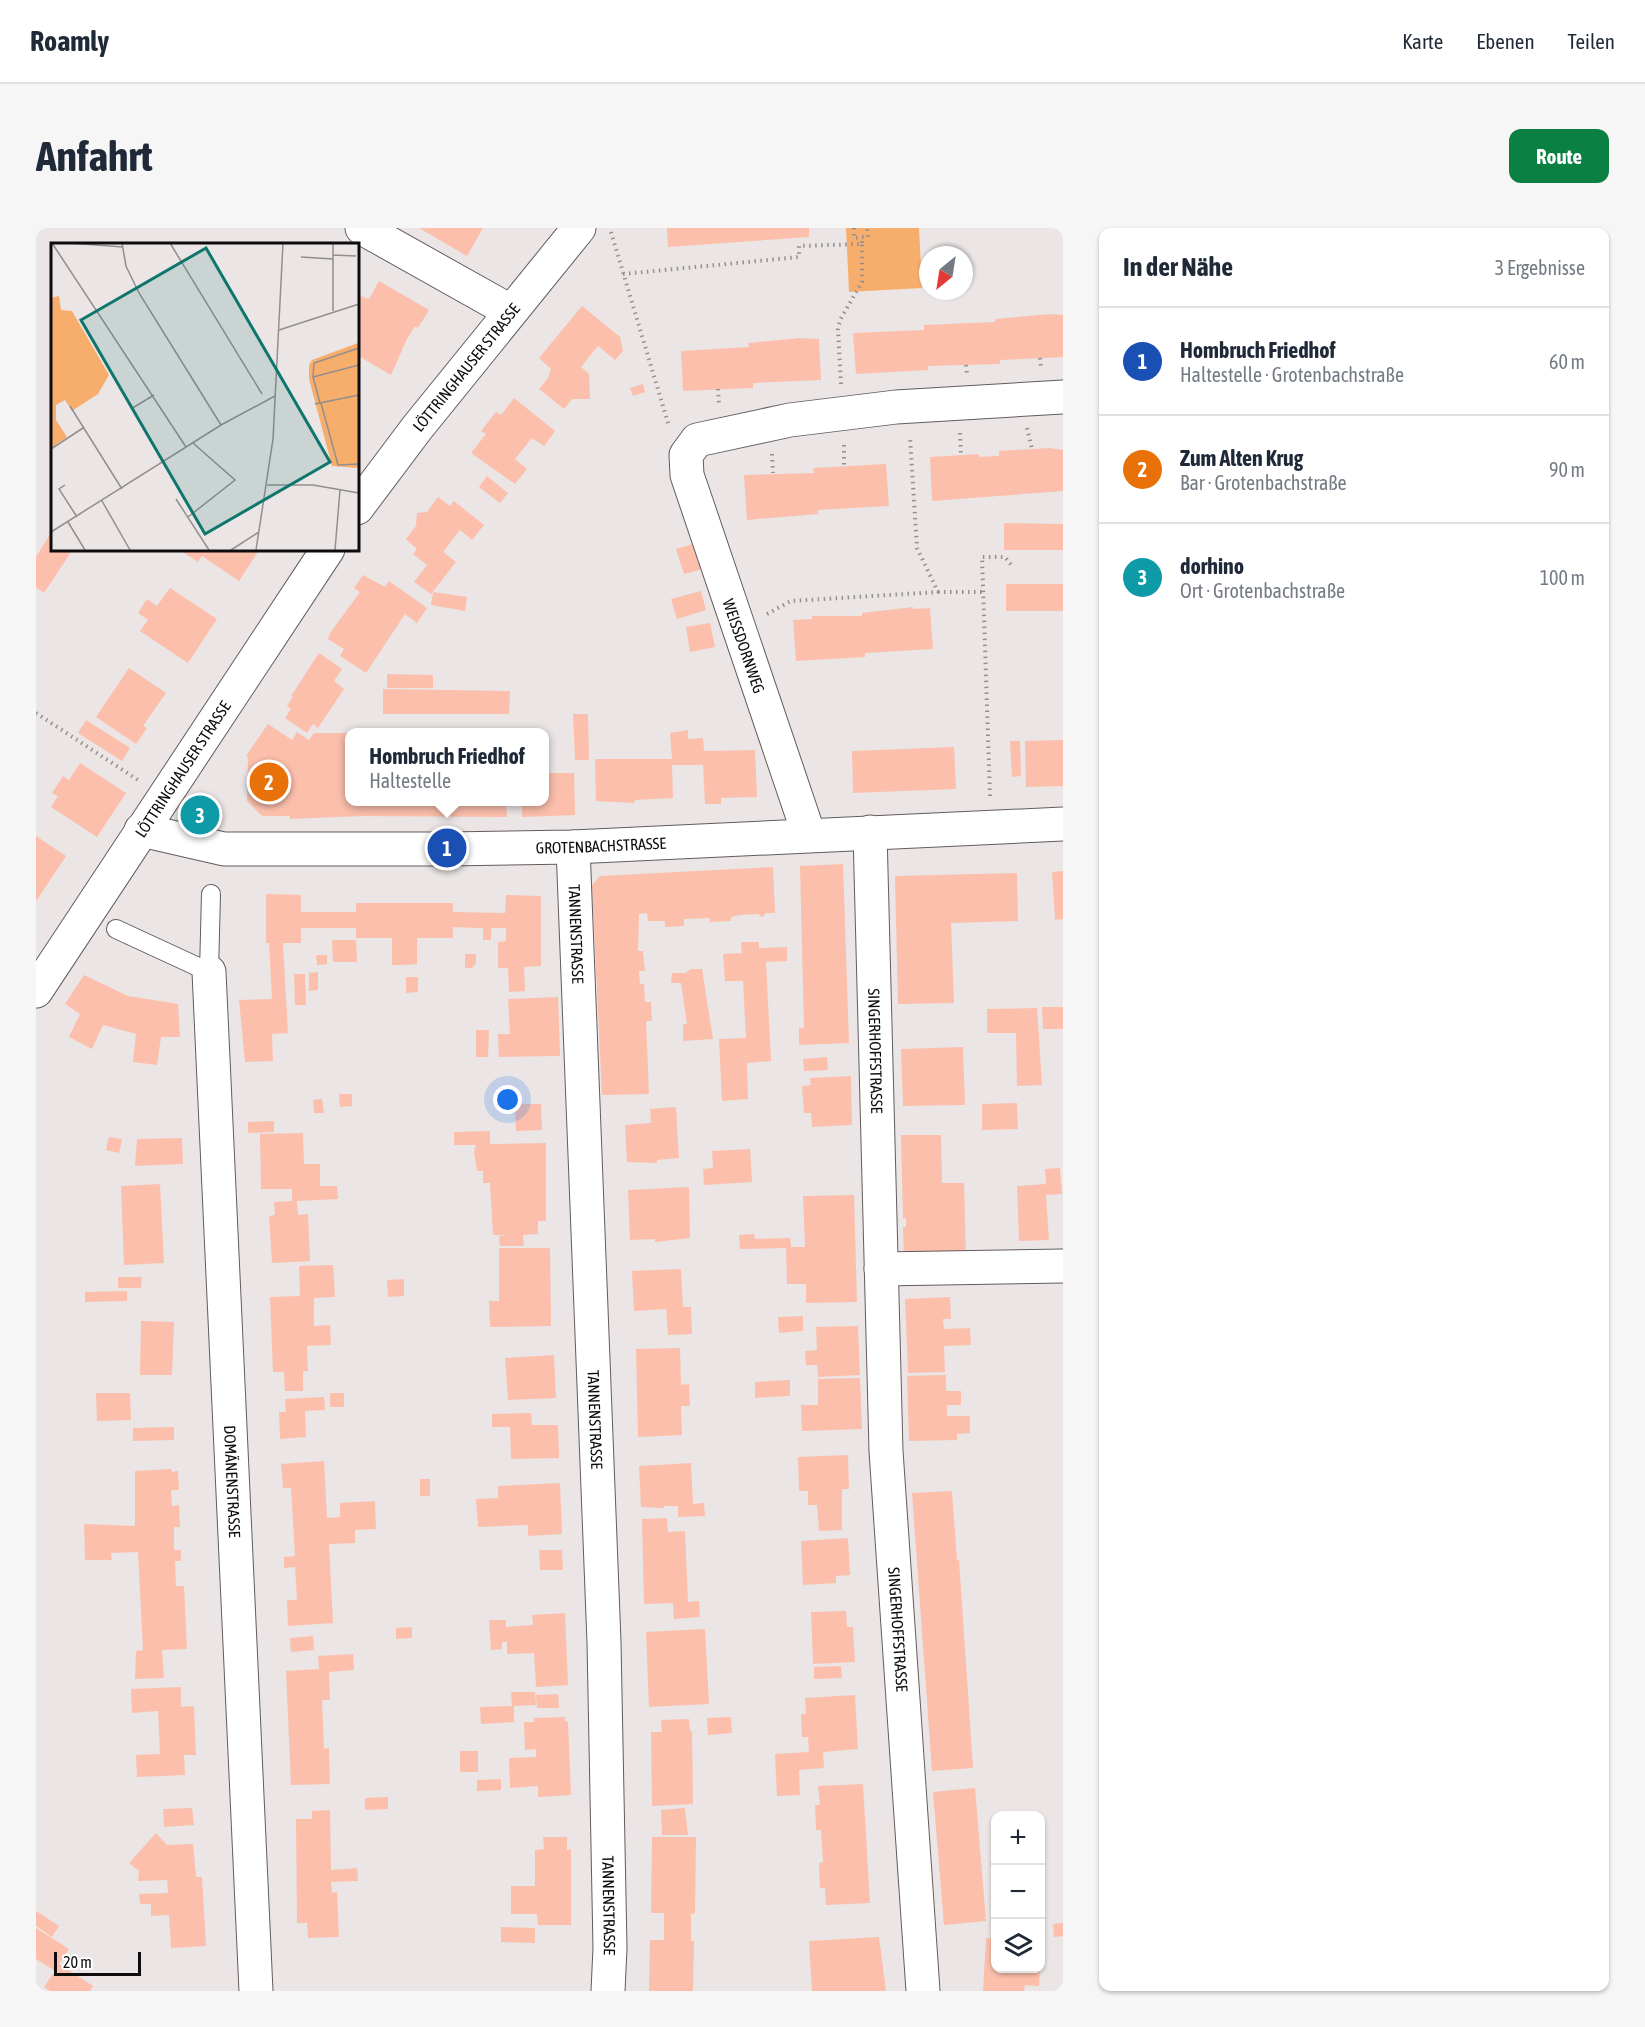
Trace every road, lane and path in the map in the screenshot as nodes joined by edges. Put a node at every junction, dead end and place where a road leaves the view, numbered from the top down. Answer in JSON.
{"nodes":[{"id":1,"x":362,"y":228,"type":"edge"},
{"id":2,"x":579,"y":228,"type":"edge"},
{"id":3,"x":854,"y":228,"type":"edge"},
{"id":4,"x":867,"y":228,"type":"edge"},
{"id":5,"x":612,"y":237,"type":"dead end"},
{"id":6,"x":862,"y":237,"type":"junction"},
{"id":7,"x":862,"y":244,"type":"junction"},
{"id":8,"x":623,"y":274,"type":"junction"},
{"id":9,"x":510,"y":311,"type":"junction"},
{"id":10,"x":1063,"y":396,"type":"edge"},
{"id":11,"x":908,"y":406,"type":"junction"},
{"id":12,"x":842,"y":413,"type":"junction"},
{"id":13,"x":686,"y":455,"type":"junction"},
{"id":14,"x":358,"y":507,"type":"edge"},
{"id":15,"x":327,"y":550,"type":"edge"},
{"id":16,"x":1012,"y":566,"type":"dead end"},
{"id":17,"x":938,"y":592,"type":"junction"},
{"id":18,"x":984,"y":592,"type":"junction"},
{"id":19,"x":738,"y":630,"type":"junction"},
{"id":20,"x":36,"y":713,"type":"edge"},
{"id":21,"x":163,"y":796,"type":"junction"},
{"id":22,"x":1063,"y":824,"type":"edge"},
{"id":23,"x":991,"y":827,"type":"junction"},
{"id":24,"x":141,"y":830,"type":"junction"},
{"id":25,"x":870,"y":832,"type":"junction"},
{"id":26,"x":809,"y":835,"type":"junction"},
{"id":27,"x":573,"y":847,"type":"junction"},
{"id":28,"x":211,"y":894,"type":"dead end"},
{"id":29,"x":116,"y":929,"type":"dead end"},
{"id":30,"x":209,"y":972,"type":"junction"},
{"id":31,"x":36,"y":991,"type":"edge"},
{"id":32,"x":1063,"y":1266,"type":"edge"},
{"id":33,"x":881,"y":1269,"type":"junction"},
{"id":34,"x":256,"y":1991,"type":"edge"},
{"id":35,"x":608,"y":1991,"type":"edge"},
{"id":36,"x":923,"y":1991,"type":"edge"}],
"edges":[{"from":1,"to":9,"type":"street"},
{"from":2,"to":9,"type":"street","name":"LÖTTRINGHAUSER STRASSE"},
{"from":3,"to":6,"type":"path"},
{"from":4,"to":6,"type":"path"},
{"from":5,"to":8,"type":"path"},
{"from":6,"to":7,"type":"path"},
{"from":7,"to":8,"type":"path"},
{"from":7,"to":12,"type":"path"},
{"from":8,"to":13,"type":"path"},
{"from":9,"to":14,"type":"street","name":"LÖTTRINGHAUSER STRASSE"},
{"from":10,"to":11,"type":"street"},
{"from":11,"to":12,"type":"street"},
{"from":11,"to":17,"type":"path"},
{"from":12,"to":13,"type":"street"},
{"from":13,"to":19,"type":"street","name":"WEISSDORNWEG"},
{"from":15,"to":21,"type":"street","name":"LÖTTRINGHAUSER STRASSE"},
{"from":16,"to":18,"type":"path"},
{"from":17,"to":18,"type":"path"},
{"from":17,"to":19,"type":"path"},
{"from":18,"to":23,"type":"path"},
{"from":19,"to":26,"type":"street","name":"WEISSDORNWEG"},
{"from":20,"to":21,"type":"path"},
{"from":21,"to":24,"type":"street","name":"LÖTTRINGHAUSER STRASSE"},
{"from":22,"to":23,"type":"street","name":"GROTENBACHSTRASSE"},
{"from":23,"to":25,"type":"street","name":"GROTENBACHSTRASSE"},
{"from":24,"to":27,"type":"street","name":"GROTENBACHSTRASSE"},
{"from":24,"to":31,"type":"street","name":"LÖTTRINGHAUSER STRASSE"},
{"from":25,"to":26,"type":"street","name":"GROTENBACHSTRASSE"},
{"from":25,"to":33,"type":"street","name":"SINGERHOFFSTRASSE"},
{"from":26,"to":27,"type":"street","name":"GROTENBACHSTRASSE"},
{"from":27,"to":35,"type":"street","name":"TANNENSTRASSE"},
{"from":28,"to":30,"type":"lane","name":"DOMÄNENSTRASSE"},
{"from":29,"to":30,"type":"lane"},
{"from":30,"to":34,"type":"street","name":"DOMÄNENSTRASSE"},
{"from":32,"to":33,"type":"street"},
{"from":33,"to":36,"type":"street","name":"SINGERHOFFSTRASSE"}]}
